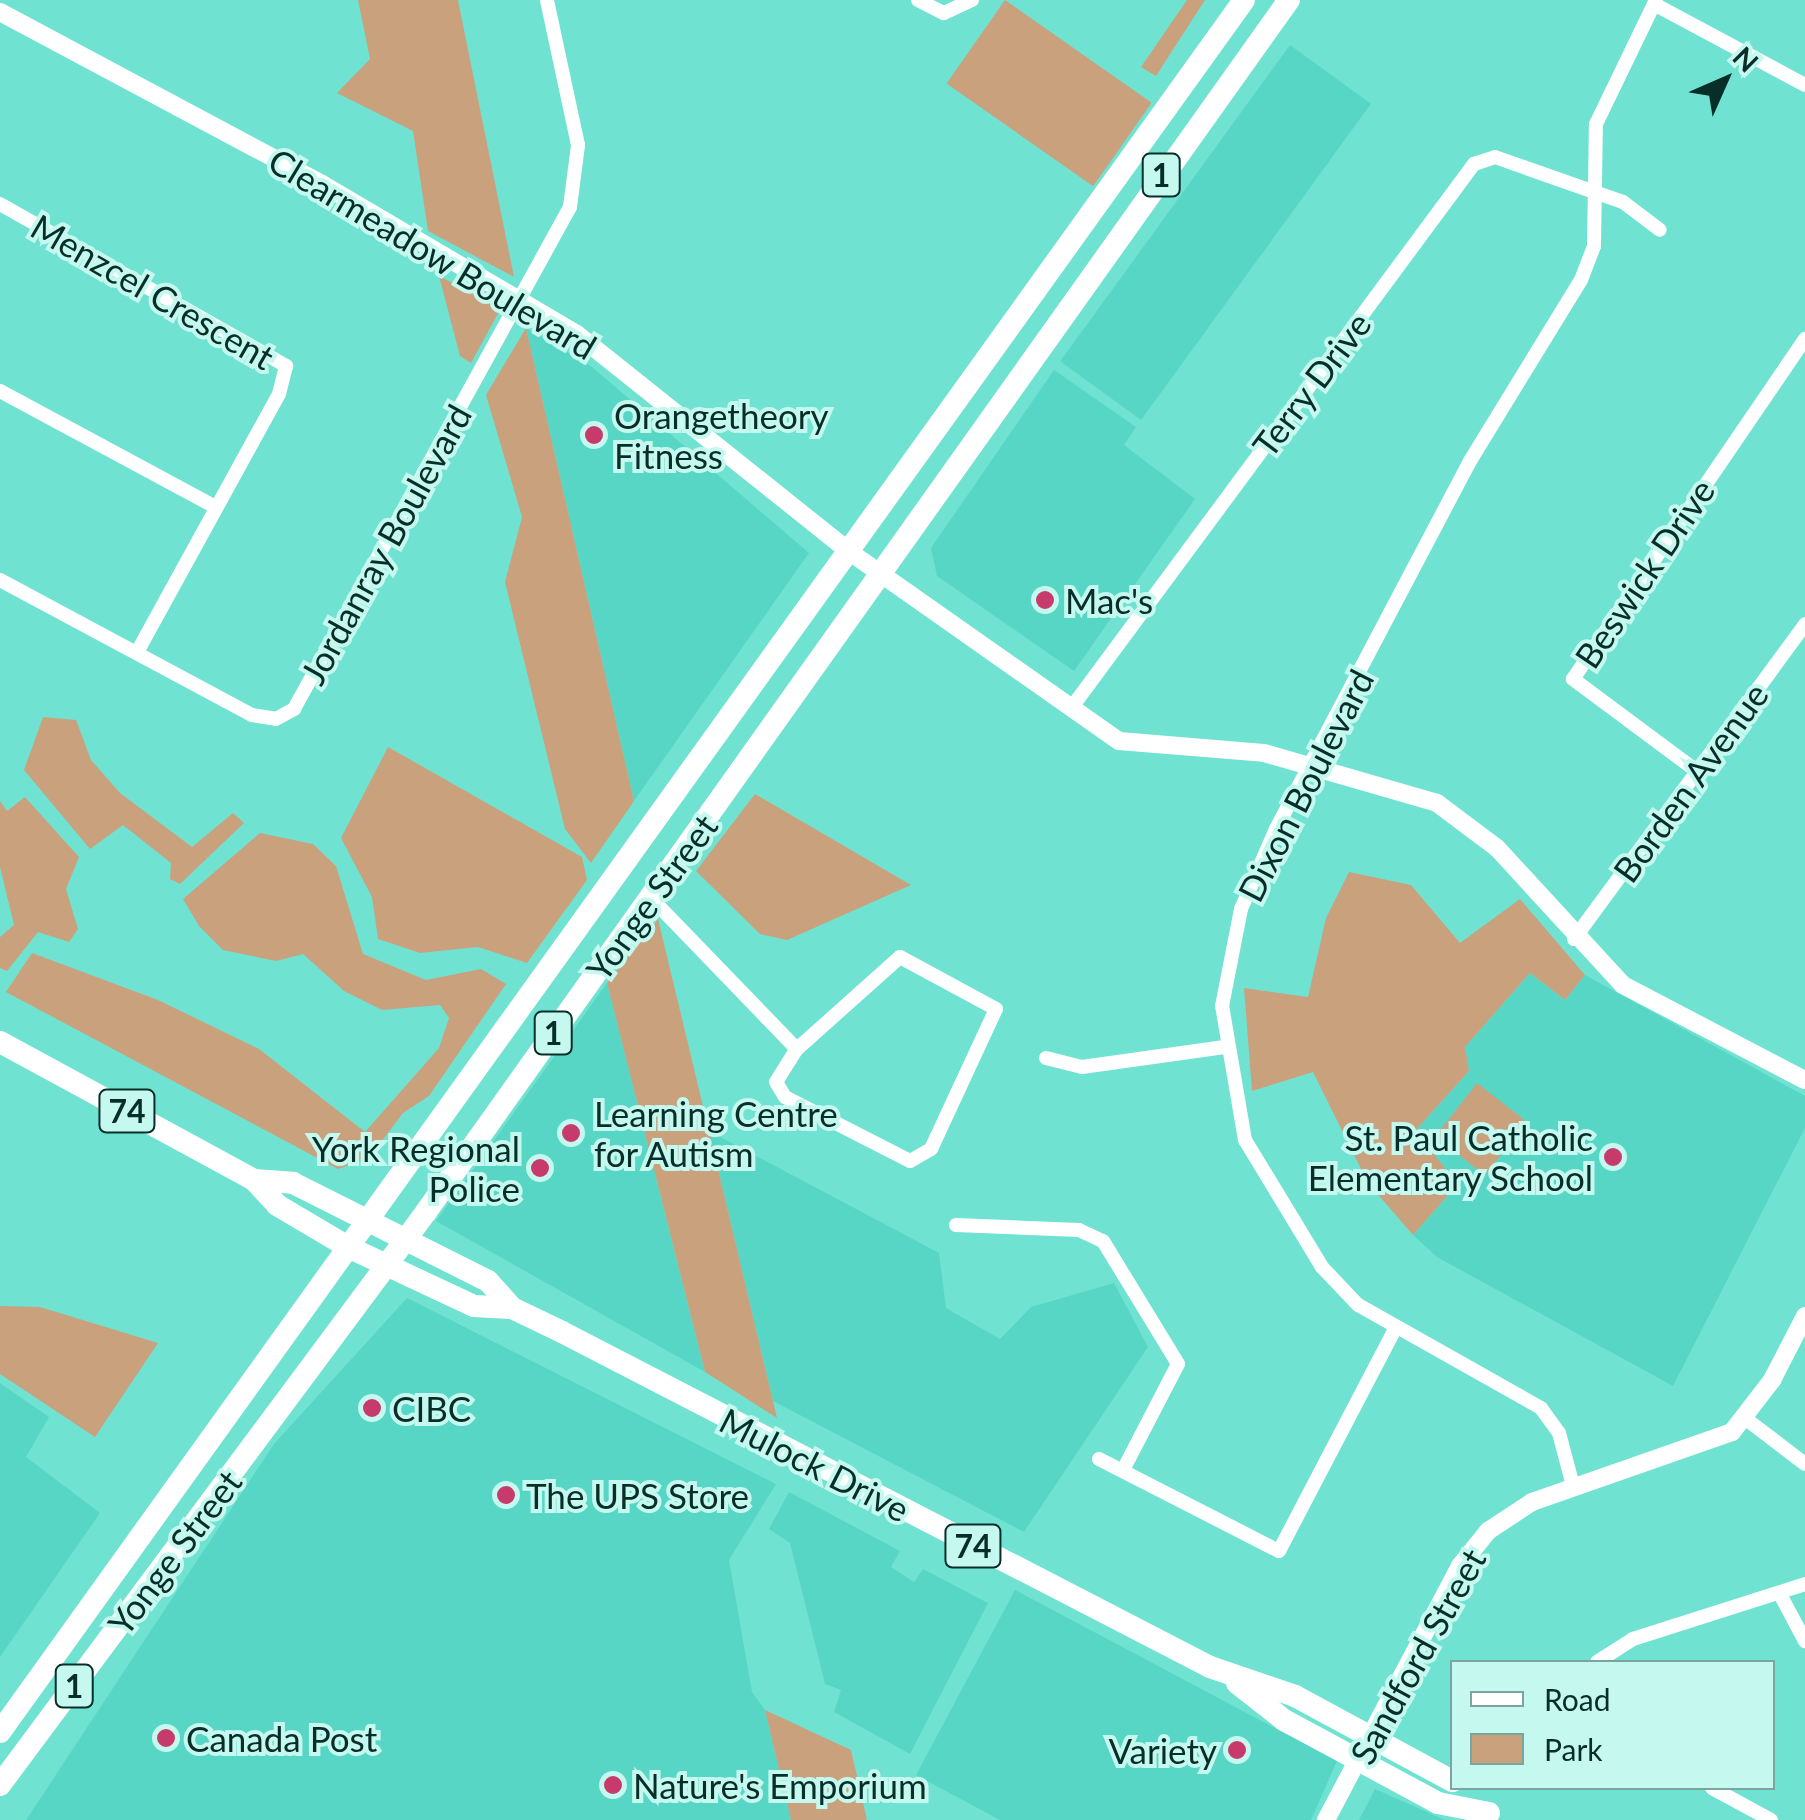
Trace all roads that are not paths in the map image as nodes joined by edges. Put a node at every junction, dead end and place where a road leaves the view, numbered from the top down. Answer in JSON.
{"nodes":[{"id":1,"x":546,"y":0,"type":"edge"},
{"id":2,"x":918,"y":0,"type":"edge"},
{"id":3,"x":972,"y":0,"type":"edge"},
{"id":4,"x":1244,"y":0,"type":"edge"},
{"id":5,"x":1289,"y":0,"type":"edge"},
{"id":6,"x":1655,"y":2,"type":"edge"},
{"id":7,"x":0,"y":12,"type":"edge"},
{"id":8,"x":1805,"y":85,"type":"edge"},
{"id":9,"x":1594,"y":192,"type":"junction"},
{"id":10,"x":0,"y":204,"type":"edge"},
{"id":11,"x":1660,"y":230,"type":"dead end"},
{"id":12,"x":520,"y":299,"type":"junction"},
{"id":13,"x":1805,"y":339,"type":"edge"},
{"id":14,"x":0,"y":391,"type":"edge"},
{"id":15,"x":215,"y":506,"type":"junction"},
{"id":16,"x":848,"y":550,"type":"junction"},
{"id":17,"x":884,"y":576,"type":"junction"},
{"id":18,"x":0,"y":580,"type":"edge"},
{"id":19,"x":1805,"y":624,"type":"edge"},
{"id":20,"x":137,"y":652,"type":"junction"},
{"id":21,"x":1072,"y":707,"type":"junction"},
{"id":22,"x":1314,"y":766,"type":"junction"},
{"id":23,"x":1698,"y":772,"type":"junction"},
{"id":24,"x":650,"y":897,"type":"junction"},
{"id":25,"x":1574,"y":940,"type":"junction"},
{"id":26,"x":0,"y":1042,"type":"edge"},
{"id":27,"x":1224,"y":1047,"type":"junction"},
{"id":28,"x":797,"y":1048,"type":"junction"},
{"id":29,"x":1046,"y":1058,"type":"dead end"},
{"id":30,"x":1805,"y":1080,"type":"edge"},
{"id":31,"x":254,"y":1180,"type":"junction"},
{"id":32,"x":366,"y":1221,"type":"junction"},
{"id":33,"x":956,"y":1225,"type":"dead end"},
{"id":34,"x":401,"y":1242,"type":"junction"},
{"id":35,"x":348,"y":1247,"type":"junction"},
{"id":36,"x":386,"y":1264,"type":"junction"},
{"id":37,"x":512,"y":1308,"type":"junction"},
{"id":38,"x":1805,"y":1316,"type":"edge"},
{"id":39,"x":1396,"y":1327,"type":"junction"},
{"id":40,"x":1746,"y":1419,"type":"junction"},
{"id":41,"x":1098,"y":1458,"type":"dead end"},
{"id":42,"x":1805,"y":1464,"type":"edge"},
{"id":43,"x":1123,"y":1470,"type":"junction"},
{"id":44,"x":1573,"y":1486,"type":"junction"},
{"id":45,"x":1805,"y":1584,"type":"edge"},
{"id":46,"x":1782,"y":1598,"type":"junction"},
{"id":47,"x":1805,"y":1641,"type":"edge"},
{"id":48,"x":1599,"y":1660,"type":"edge"},
{"id":49,"x":1225,"y":1674,"type":"junction"},
{"id":50,"x":0,"y":1732,"type":"edge"},
{"id":51,"x":1372,"y":1736,"type":"junction"},
{"id":52,"x":1359,"y":1759,"type":"junction"},
{"id":53,"x":1450,"y":1780,"type":"edge"},
{"id":54,"x":0,"y":1785,"type":"edge"},
{"id":55,"x":1462,"y":1790,"type":"edge"},
{"id":56,"x":1716,"y":1790,"type":"edge"},
{"id":57,"x":1495,"y":1816,"type":"edge"},
{"id":58,"x":1326,"y":1820,"type":"edge"},
{"id":59,"x":1771,"y":1820,"type":"edge"}],
"edges":[{"from":1,"to":12,"type":"street"},
{"from":2,"to":3,"type":"street"},
{"from":4,"to":16,"type":"main road","name":"Yonge Street","number":"1"},
{"from":5,"to":17,"type":"main road","name":"Yonge Street","number":"1"},
{"from":6,"to":8,"type":"street"},
{"from":6,"to":9,"type":"street","name":"Dixon Boulevard"},
{"from":7,"to":12,"type":"street","name":"Clearmeadow Boulevard"},
{"from":9,"to":11,"type":"street","name":"Terry Drive"},
{"from":9,"to":21,"type":"street","name":"Terry Drive"},
{"from":9,"to":22,"type":"street","name":"Dixon Boulevard"},
{"from":10,"to":15,"type":"street","name":"Menzcel Crescent"},
{"from":12,"to":16,"type":"street","name":"Clearmeadow Boulevard"},
{"from":12,"to":20,"type":"street","name":"Jordanray Boulevard"},
{"from":13,"to":23,"type":"street","name":"Beswick Drive"},
{"from":14,"to":15,"type":"street"},
{"from":15,"to":20,"type":"street","name":"Menzcel Crescent"},
{"from":16,"to":17,"type":"street","name":"Clearmeadow Boulevard"},
{"from":16,"to":32,"type":"main road","name":"Yonge Street","number":"1"},
{"from":17,"to":21,"type":"street","name":"Clearmeadow Boulevard"},
{"from":17,"to":24,"type":"main road","name":"Yonge Street","number":"1"},
{"from":18,"to":20,"type":"street","name":"Jordanray Boulevard"},
{"from":19,"to":23,"type":"street","name":"Borden Avenue"},
{"from":21,"to":22,"type":"street","name":"Clearmeadow Boulevard"},
{"from":22,"to":25,"type":"street","name":"Clearmeadow Boulevard"},
{"from":22,"to":27,"type":"street","name":"Dixon Boulevard"},
{"from":23,"to":25,"type":"street","name":"Borden Avenue"},
{"from":24,"to":28,"type":"street"},
{"from":24,"to":34,"type":"main road","name":"Yonge Street","number":"1"},
{"from":25,"to":30,"type":"street","name":"Clearmeadow Boulevard"},
{"from":26,"to":31,"type":"main road","name":"Mulock Drive","number":"74"},
{"from":27,"to":29,"type":"street"},
{"from":27,"to":39,"type":"street","name":"Dixon Boulevard"},
{"from":28,"to":28,"type":"street"},
{"from":31,"to":32,"type":"main road","name":"Mulock Drive","number":"74"},
{"from":31,"to":35,"type":"main road","name":"Mulock Drive","number":"74"},
{"from":32,"to":34,"type":"main road","name":"Mulock Drive","number":"74"},
{"from":32,"to":35,"type":"main road","name":"Yonge Street","number":"1"},
{"from":33,"to":43,"type":"street"},
{"from":34,"to":36,"type":"main road","name":"Yonge Street","number":"1"},
{"from":34,"to":37,"type":"main road","name":"Mulock Drive","number":"74"},
{"from":35,"to":36,"type":"main road","name":"Mulock Drive","number":"74"},
{"from":35,"to":50,"type":"main road","name":"Yonge Street","number":"1"},
{"from":36,"to":37,"type":"main road","name":"Mulock Drive","number":"74"},
{"from":36,"to":54,"type":"main road","name":"Yonge Street","number":"1"},
{"from":37,"to":49,"type":"main road","name":"Mulock Drive","number":"74"},
{"from":38,"to":40,"type":"street","name":"Sandford Street"},
{"from":39,"to":43,"type":"street"},
{"from":39,"to":44,"type":"street","name":"Dixon Boulevard"},
{"from":40,"to":42,"type":"street"},
{"from":40,"to":44,"type":"street","name":"Sandford Street"},
{"from":41,"to":43,"type":"street"},
{"from":44,"to":51,"type":"street","name":"Sandford Street"},
{"from":45,"to":46,"type":"street"},
{"from":46,"to":47,"type":"street"},
{"from":46,"to":48,"type":"street"},
{"from":49,"to":51,"type":"main road","name":"Mulock Drive","number":"74"},
{"from":49,"to":52,"type":"main road","name":"Mulock Drive","number":"74"},
{"from":51,"to":52,"type":"street","name":"Sandford Street"},
{"from":51,"to":53,"type":"main road","name":"Mulock Drive","number":"74"},
{"from":52,"to":57,"type":"main road","name":"Mulock Drive","number":"74"},
{"from":52,"to":58,"type":"street","name":"Sandford Street"},
{"from":55,"to":57,"type":"main road","name":"Mulock Drive","number":"74"},
{"from":56,"to":59,"type":"street"}]}
